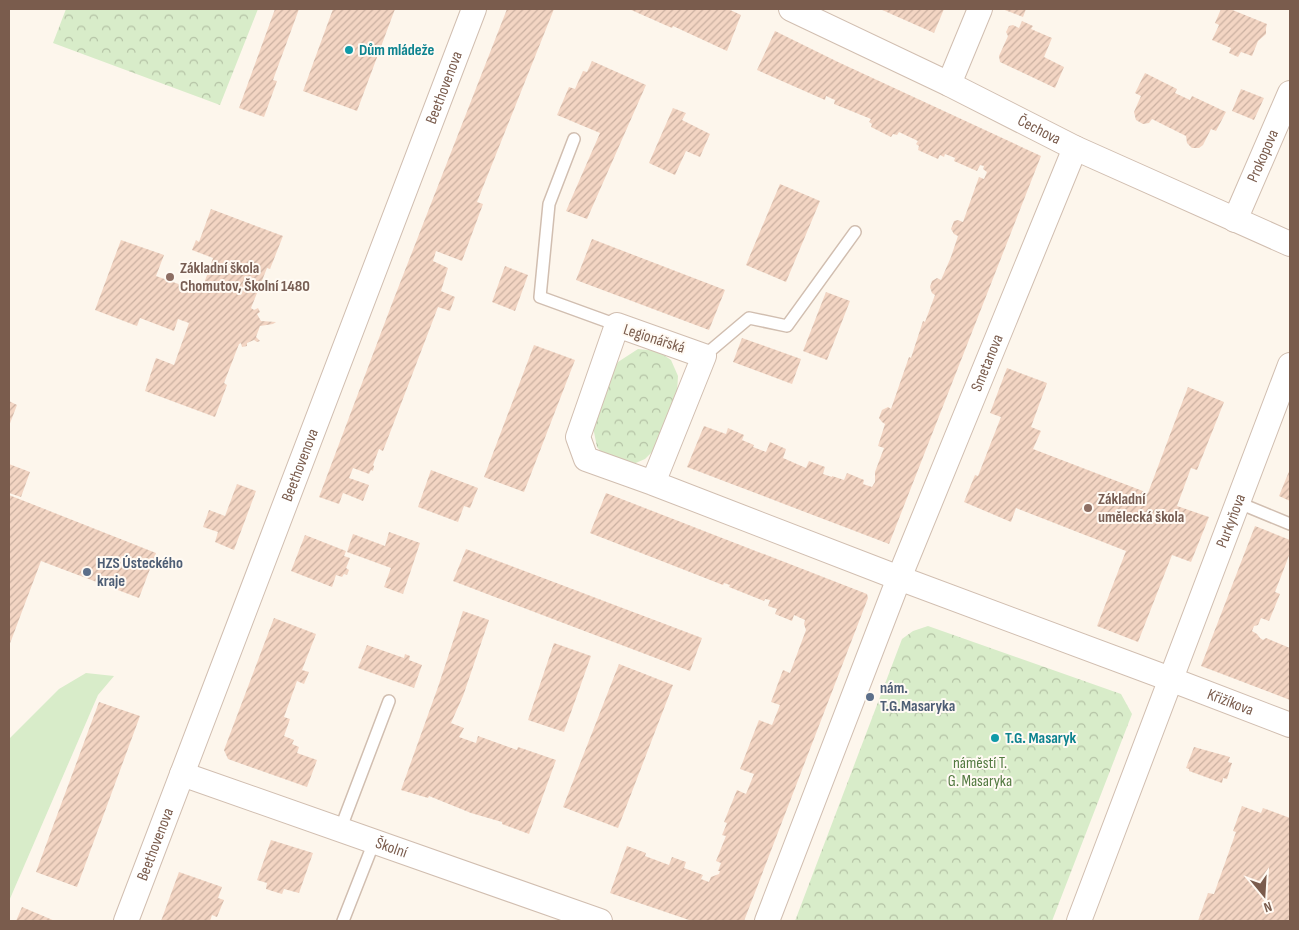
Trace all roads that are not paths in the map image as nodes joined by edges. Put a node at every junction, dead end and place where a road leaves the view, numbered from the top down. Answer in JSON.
{"nodes":[{"id":1,"x":474,"y":9,"type":"edge"},
{"id":2,"x":791,"y":9,"type":"edge"},
{"id":3,"x":980,"y":9,"type":"edge"},
{"id":4,"x":949,"y":84,"type":"junction"},
{"id":5,"x":1290,"y":93,"type":"edge"},
{"id":6,"x":574,"y":139,"type":"dead end"},
{"id":7,"x":1075,"y":148,"type":"junction"},
{"id":8,"x":1235,"y":220,"type":"junction"},
{"id":9,"x":855,"y":232,"type":"dead end"},
{"id":10,"x":1290,"y":244,"type":"edge"},
{"id":11,"x":617,"y":325,"type":"junction"},
{"id":12,"x":704,"y":356,"type":"junction"},
{"id":13,"x":1290,"y":365,"type":"edge"},
{"id":14,"x":653,"y":483,"type":"junction"},
{"id":15,"x":1239,"y":503,"type":"junction"},
{"id":16,"x":1290,"y":524,"type":"edge"},
{"id":17,"x":899,"y":578,"type":"junction"},
{"id":18,"x":1170,"y":678,"type":"junction"},
{"id":19,"x":390,"y":701,"type":"dead end"},
{"id":20,"x":1290,"y":725,"type":"edge"},
{"id":21,"x":182,"y":774,"type":"junction"},
{"id":22,"x":340,"y":830,"type":"junction"},
{"id":23,"x":374,"y":842,"type":"junction"},
{"id":24,"x":126,"y":921,"type":"edge"},
{"id":25,"x":343,"y":921,"type":"edge"},
{"id":26,"x":600,"y":921,"type":"edge"},
{"id":27,"x":767,"y":921,"type":"edge"},
{"id":28,"x":1079,"y":921,"type":"edge"}],
"edges":[{"from":1,"to":21,"type":"street","name":"Beethovenova"},
{"from":2,"to":4,"type":"street","name":"Čechova"},
{"from":3,"to":4,"type":"street"},
{"from":4,"to":7,"type":"street","name":"Čechova"},
{"from":5,"to":8,"type":"street","name":"Prokopova"},
{"from":6,"to":11,"type":"lane"},
{"from":7,"to":8,"type":"street","name":"Čechova"},
{"from":7,"to":17,"type":"street","name":"Smetanova"},
{"from":8,"to":10,"type":"street","name":"Čechova"},
{"from":9,"to":12,"type":"lane"},
{"from":11,"to":12,"type":"street","name":"Legionářská"},
{"from":11,"to":14,"type":"street","name":"Legionářská"},
{"from":12,"to":14,"type":"street","name":"Legionářská"},
{"from":13,"to":15,"type":"street","name":"Purkyňova"},
{"from":14,"to":17,"type":"street","name":"Legionářská"},
{"from":15,"to":16,"type":"lane"},
{"from":15,"to":18,"type":"street","name":"Purkyňova"},
{"from":17,"to":18,"type":"street"},
{"from":17,"to":27,"type":"street"},
{"from":18,"to":20,"type":"street","name":"Křižíkova"},
{"from":18,"to":28,"type":"street"},
{"from":19,"to":22,"type":"lane"},
{"from":21,"to":22,"type":"street","name":"Školní"},
{"from":21,"to":24,"type":"street","name":"Beethovenova"},
{"from":22,"to":23,"type":"street","name":"Školní"},
{"from":23,"to":25,"type":"lane"},
{"from":23,"to":26,"type":"street","name":"Školní"}]}
